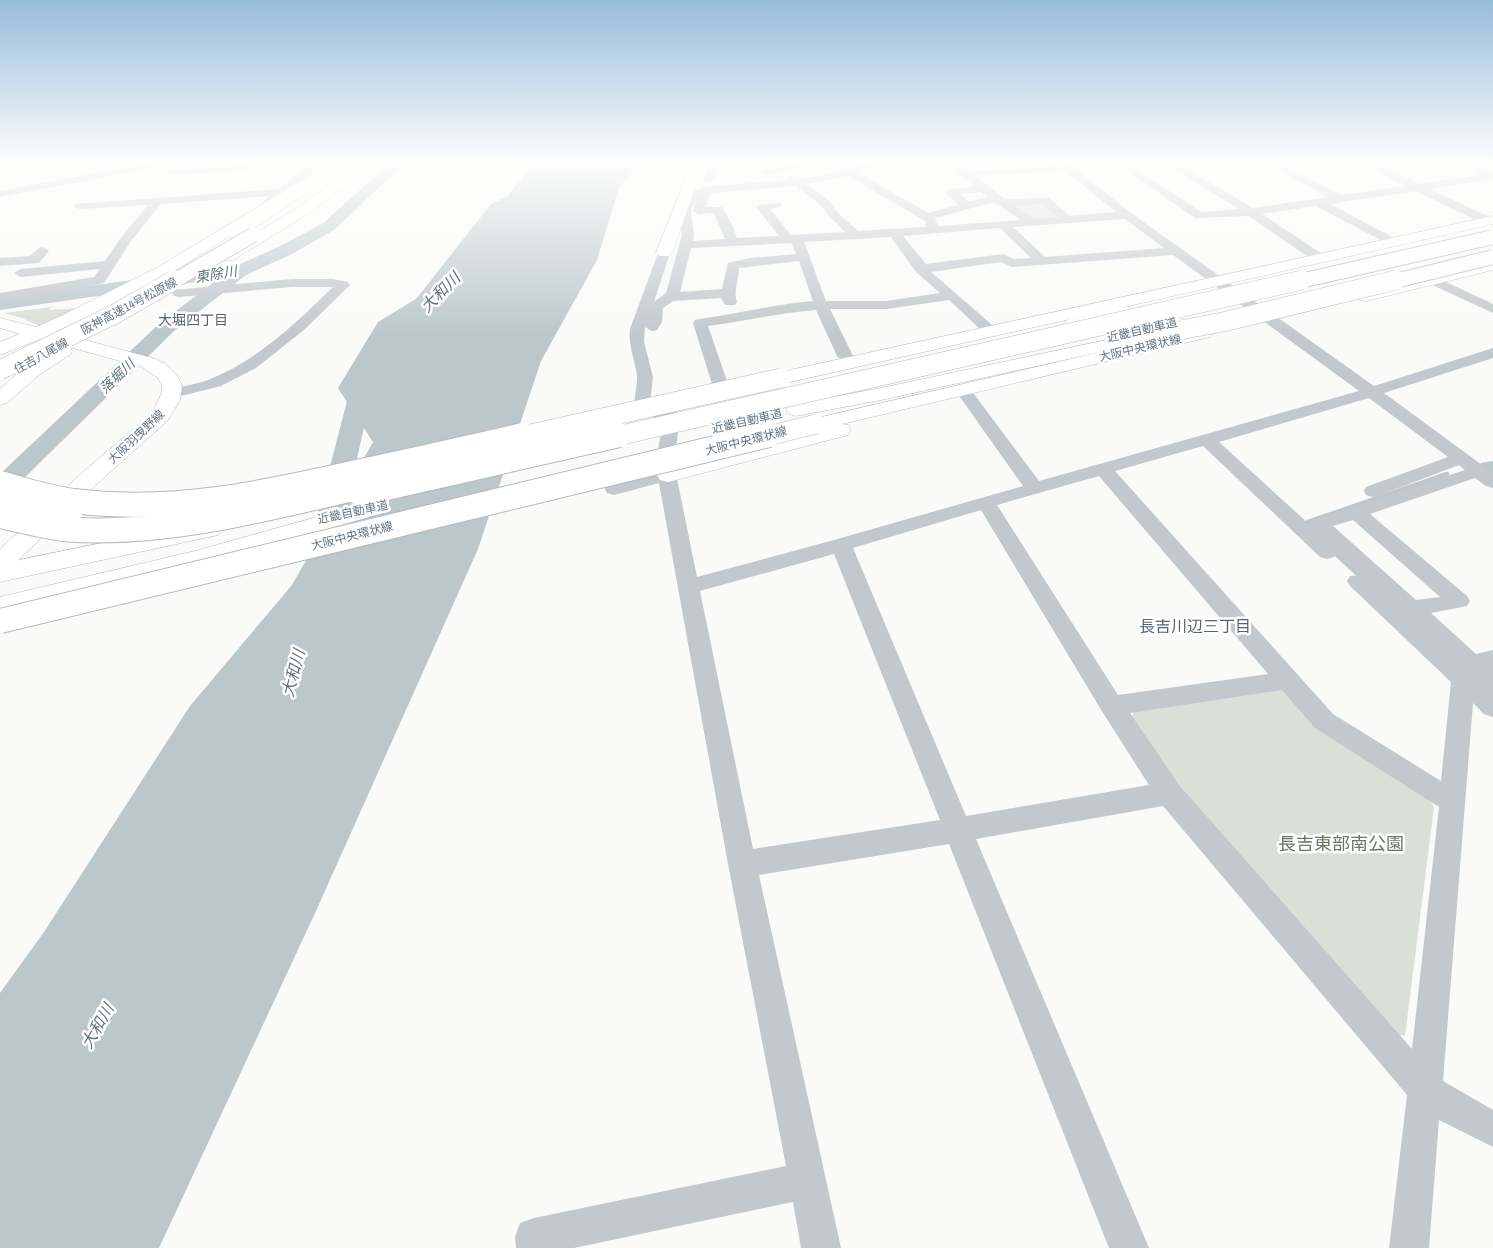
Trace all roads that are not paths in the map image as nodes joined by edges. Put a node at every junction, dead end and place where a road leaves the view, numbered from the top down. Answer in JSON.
{"nodes":[{"id":1,"x":141,"y":220,"type":"edge"},
{"id":2,"x":246,"y":220,"type":"edge"},
{"id":3,"x":256,"y":220,"type":"edge"},
{"id":4,"x":275,"y":220,"type":"edge"},
{"id":5,"x":287,"y":220,"type":"edge"},
{"id":6,"x":677,"y":220,"type":"edge"},
{"id":7,"x":687,"y":220,"type":"edge"},
{"id":8,"x":724,"y":220,"type":"edge"},
{"id":9,"x":774,"y":220,"type":"edge"},
{"id":10,"x":840,"y":220,"type":"edge"},
{"id":11,"x":930,"y":220,"type":"edge"},
{"id":12,"x":1029,"y":220,"type":"edge"},
{"id":13,"x":1053,"y":220,"type":"edge"},
{"id":14,"x":1134,"y":220,"type":"edge"},
{"id":15,"x":1263,"y":220,"type":"edge"},
{"id":16,"x":1352,"y":220,"type":"edge"},
{"id":17,"x":1481,"y":220,"type":"edge"},
{"id":18,"x":1032,"y":222,"type":"junction"},
{"id":19,"x":1002,"y":224,"type":"junction"},
{"id":20,"x":1492,"y":226,"type":"edge"},
{"id":21,"x":932,"y":230,"type":"junction"},
{"id":22,"x":894,"y":233,"type":"junction"},
{"id":23,"x":854,"y":234,"type":"junction"},
{"id":24,"x":791,"y":238,"type":"junction"},
{"id":25,"x":750,"y":241,"type":"junction"},
{"id":26,"x":732,"y":242,"type":"junction"},
{"id":27,"x":1392,"y":242,"type":"junction"},
{"id":28,"x":686,"y":245,"type":"junction"},
{"id":29,"x":1493,"y":248,"type":"edge"},
{"id":30,"x":43,"y":251,"type":"dead end"},
{"id":31,"x":1175,"y":251,"type":"junction"},
{"id":32,"x":664,"y":253,"type":"joint"},
{"id":33,"x":804,"y":257,"type":"junction"},
{"id":34,"x":1493,"y":257,"type":"edge"},
{"id":35,"x":1319,"y":258,"type":"junction"},
{"id":36,"x":1042,"y":260,"type":"junction"},
{"id":37,"x":0,"y":262,"type":"edge"},
{"id":38,"x":110,"y":264,"type":"junction"},
{"id":39,"x":1493,"y":265,"type":"edge"},
{"id":40,"x":922,"y":269,"type":"junction"},
{"id":41,"x":751,"y":270,"type":"junction"},
{"id":42,"x":809,"y":272,"type":"junction"},
{"id":43,"x":21,"y":273,"type":"dead end"},
{"id":44,"x":792,"y":273,"type":"dead end"},
{"id":45,"x":185,"y":275,"type":"junction"},
{"id":46,"x":1215,"y":280,"type":"junction"},
{"id":47,"x":1433,"y":280,"type":"junction"},
{"id":48,"x":175,"y":291,"type":"junction"},
{"id":49,"x":952,"y":295,"type":"junction"},
{"id":50,"x":0,"y":297,"type":"edge"},
{"id":51,"x":669,"y":297,"type":"junction"},
{"id":52,"x":114,"y":301,"type":"junction"},
{"id":53,"x":821,"y":305,"type":"junction"},
{"id":54,"x":1493,"y":309,"type":"edge"},
{"id":55,"x":1056,"y":316,"type":"junction"},
{"id":56,"x":1268,"y":319,"type":"junction"},
{"id":57,"x":0,"y":323,"type":"edge"},
{"id":58,"x":985,"y":326,"type":"junction"},
{"id":59,"x":38,"y":333,"type":"junction"},
{"id":60,"x":68,"y":341,"type":"junction"},
{"id":61,"x":636,"y":342,"type":"junction"},
{"id":62,"x":0,"y":349,"type":"edge"},
{"id":63,"x":1493,"y":353,"type":"edge"},
{"id":64,"x":1115,"y":354,"type":"junction"},
{"id":65,"x":0,"y":355,"type":"edge"},
{"id":66,"x":845,"y":356,"type":"junction"},
{"id":67,"x":1471,"y":360,"type":"junction"},
{"id":68,"x":0,"y":362,"type":"edge"},
{"id":69,"x":0,"y":370,"type":"edge"},
{"id":70,"x":1493,"y":371,"type":"edge"},
{"id":71,"x":720,"y":384,"type":"junction"},
{"id":72,"x":173,"y":393,"type":"junction"},
{"id":73,"x":1367,"y":394,"type":"junction"},
{"id":74,"x":0,"y":395,"type":"edge"},
{"id":75,"x":968,"y":398,"type":"junction"},
{"id":76,"x":796,"y":410,"type":"junction"},
{"id":77,"x":672,"y":416,"type":"junction"},
{"id":78,"x":704,"y":416,"type":"junction"},
{"id":79,"x":1207,"y":440,"type":"junction"},
{"id":80,"x":1452,"y":462,"type":"junction"},
{"id":81,"x":1103,"y":469,"type":"junction"},
{"id":82,"x":1469,"y":469,"type":"junction"},
{"id":83,"x":413,"y":475,"type":"junction"},
{"id":84,"x":668,"y":475,"type":"junction"},
{"id":85,"x":1492,"y":478,"type":"edge"},
{"id":86,"x":0,"y":483,"type":"edge"},
{"id":87,"x":1034,"y":488,"type":"junction"},
{"id":88,"x":614,"y":490,"type":"dead end"},
{"id":89,"x":0,"y":491,"type":"edge"},
{"id":90,"x":986,"y":502,"type":"junction"},
{"id":91,"x":378,"y":507,"type":"junction"},
{"id":92,"x":1356,"y":512,"type":"junction"},
{"id":93,"x":0,"y":516,"type":"edge"},
{"id":94,"x":1292,"y":520,"type":"junction"},
{"id":95,"x":841,"y":545,"type":"junction"},
{"id":96,"x":0,"y":563,"type":"edge"},
{"id":97,"x":0,"y":573,"type":"edge"},
{"id":98,"x":688,"y":587,"type":"junction"},
{"id":99,"x":0,"y":588,"type":"edge"},
{"id":100,"x":0,"y":604,"type":"edge"},
{"id":101,"x":1412,"y":609,"type":"junction"},
{"id":102,"x":0,"y":621,"type":"edge"},
{"id":103,"x":1476,"y":668,"type":"edge"},
{"id":104,"x":1287,"y":680,"type":"junction"},
{"id":105,"x":1493,"y":683,"type":"edge"},
{"id":106,"x":1112,"y":706,"type":"junction"},
{"id":107,"x":1493,"y":707,"type":"edge"},
{"id":108,"x":1168,"y":793,"type":"junction"},
{"id":109,"x":1454,"y":802,"type":"junction"},
{"id":110,"x":958,"y":830,"type":"junction"},
{"id":111,"x":742,"y":864,"type":"junction"},
{"id":112,"x":1424,"y":1088,"type":"junction"},
{"id":113,"x":1493,"y":1129,"type":"edge"},
{"id":114,"x":807,"y":1180,"type":"junction"},
{"id":115,"x":536,"y":1248,"type":"edge"},
{"id":116,"x":820,"y":1248,"type":"edge"},
{"id":117,"x":1129,"y":1248,"type":"edge"},
{"id":118,"x":1409,"y":1248,"type":"edge"}],
"edges":[{"from":1,"to":38,"type":"street"},
{"from":2,"to":52,"type":"main road","name":"住吉八尾線"},
{"from":3,"to":52,"type":"main road","name":"阪神高速14号松原線"},
{"from":4,"to":45,"type":"main road","name":"阪神高速14号松原線","bridge":true},
{"from":5,"to":48,"type":"main road","name":"住吉八尾線"},
{"from":6,"to":32,"type":"main road"},
{"from":7,"to":28,"type":"street"},
{"from":8,"to":26,"type":"street"},
{"from":9,"to":24,"type":"street"},
{"from":10,"to":23,"type":"street"},
{"from":11,"to":21,"type":"street"},
{"from":12,"to":18,"type":"street"},
{"from":13,"to":18,"type":"street"},
{"from":14,"to":31,"type":"street"},
{"from":15,"to":35,"type":"street"},
{"from":16,"to":27,"type":"street"},
{"from":17,"to":20,"type":"street"},
{"from":18,"to":19,"type":"street"},
{"from":19,"to":21,"type":"street"},
{"from":19,"to":36,"type":"street"},
{"from":20,"to":27,"type":"main road"},
{"from":20,"to":78,"type":"main road","name":"近畿自動車道","bridge":true},
{"from":21,"to":22,"type":"street"},
{"from":22,"to":23,"type":"street"},
{"from":22,"to":40,"type":"street"},
{"from":23,"to":24,"type":"street"},
{"from":24,"to":25,"type":"street"},
{"from":24,"to":33,"type":"street"},
{"from":25,"to":26,"type":"street"},
{"from":25,"to":41,"type":"street"},
{"from":26,"to":28,"type":"street"},
{"from":27,"to":35,"type":"main road"},
{"from":28,"to":51,"type":"street"},
{"from":29,"to":76,"type":"main road","name":"近畿自動車道"},
{"from":30,"to":37,"type":"street"},
{"from":31,"to":36,"type":"street"},
{"from":31,"to":46,"type":"street"},
{"from":32,"to":61,"type":"street"},
{"from":33,"to":41,"type":"street"},
{"from":33,"to":42,"type":"street"},
{"from":34,"to":76,"type":"main road","bridge":true},
{"from":35,"to":46,"type":"main road"},
{"from":36,"to":40,"type":"street"},
{"from":38,"to":43,"type":"street"},
{"from":38,"to":50,"type":"street"},
{"from":39,"to":47,"type":"main road","name":"大阪中央環状線"},
{"from":40,"to":49,"type":"street"},
{"from":41,"to":51,"type":"street"},
{"from":42,"to":44,"type":"street"},
{"from":42,"to":53,"type":"street"},
{"from":45,"to":69,"type":"main road","name":"阪神高速14号松原線","bridge":true},
{"from":45,"to":74,"type":"main road","bridge":true},
{"from":46,"to":55,"type":"main road"},
{"from":46,"to":56,"type":"street"},
{"from":47,"to":54,"type":"street"},
{"from":47,"to":56,"type":"main road","name":"大阪中央環状線"},
{"from":48,"to":60,"type":"main road","name":"住吉八尾線"},
{"from":48,"to":72,"type":"street"},
{"from":49,"to":53,"type":"street"},
{"from":49,"to":58,"type":"street"},
{"from":51,"to":61,"type":"street"},
{"from":52,"to":59,"type":"main road","name":"住吉八尾線"},
{"from":52,"to":65,"type":"main road"},
{"from":52,"to":68,"type":"main road","name":"阪神高速14号松原線"},
{"from":53,"to":66,"type":"street"},
{"from":53,"to":71,"type":"street"},
{"from":55,"to":58,"type":"main road"},
{"from":55,"to":86,"type":"main road","bridge":true},
{"from":56,"to":64,"type":"main road","name":"大阪中央環状線"},
{"from":56,"to":73,"type":"street"},
{"from":57,"to":59,"type":"main road","name":"大阪羽曳野線"},
{"from":58,"to":66,"type":"main road"},
{"from":59,"to":60,"type":"main road","name":"大阪羽曳野線"},
{"from":59,"to":62,"type":"main road","name":"住吉八尾線"},
{"from":60,"to":72,"type":"main road","name":"大阪羽曳野線"},
{"from":60,"to":74,"type":"main road","name":"住吉八尾線"},
{"from":61,"to":77,"type":"street"},
{"from":63,"to":67,"type":"street"},
{"from":64,"to":75,"type":"main road"},
{"from":64,"to":102,"type":"main road","name":"大阪中央環状線","bridge":true},
{"from":66,"to":71,"type":"main road"},
{"from":67,"to":70,"type":"street"},
{"from":67,"to":73,"type":"street"},
{"from":71,"to":77,"type":"main road"},
{"from":72,"to":96,"type":"main road","name":"大阪羽曳野線"},
{"from":73,"to":79,"type":"street"},
{"from":73,"to":80,"type":"street"},
{"from":73,"to":82,"type":"street"},
{"from":75,"to":84,"type":"main road"},
{"from":75,"to":87,"type":"street"},
{"from":76,"to":91,"type":"main road","name":"近畿自動車道"},
{"from":77,"to":84,"type":"street"},
{"from":78,"to":83,"type":"main road","bridge":true},
{"from":78,"to":97,"type":"main road","name":"近畿自動車道","bridge":true},
{"from":79,"to":81,"type":"street"},
{"from":79,"to":94,"type":"street"},
{"from":80,"to":82,"type":"street"},
{"from":80,"to":94,"type":"street"},
{"from":81,"to":87,"type":"street"},
{"from":81,"to":104,"type":"street"},
{"from":82,"to":85,"type":"street"},
{"from":82,"to":85,"type":"street"},
{"from":82,"to":92,"type":"street"},
{"from":83,"to":89,"type":"main road","bridge":true},
{"from":83,"to":93,"type":"main road","bridge":true},
{"from":84,"to":88,"type":"street"},
{"from":84,"to":98,"type":"street"},
{"from":87,"to":90,"type":"street"},
{"from":90,"to":95,"type":"street"},
{"from":90,"to":106,"type":"street"},
{"from":91,"to":99,"type":"main road","name":"近畿自動車道"},
{"from":91,"to":100,"type":"main road"},
{"from":92,"to":101,"type":"street"},
{"from":92,"to":101,"type":"street"},
{"from":94,"to":103,"type":"street"},
{"from":95,"to":98,"type":"street"},
{"from":95,"to":110,"type":"street"},
{"from":98,"to":111,"type":"street"},
{"from":101,"to":103,"type":"street"},
{"from":103,"to":105,"type":"street"},
{"from":103,"to":107,"type":"street"},
{"from":103,"to":109,"type":"street"},
{"from":104,"to":106,"type":"street"},
{"from":104,"to":109,"type":"street"},
{"from":106,"to":108,"type":"street"},
{"from":108,"to":110,"type":"street"},
{"from":108,"to":112,"type":"street"},
{"from":109,"to":112,"type":"street"},
{"from":110,"to":111,"type":"street"},
{"from":110,"to":117,"type":"street"},
{"from":111,"to":114,"type":"street"},
{"from":112,"to":113,"type":"street"},
{"from":112,"to":118,"type":"street"},
{"from":114,"to":115,"type":"street"},
{"from":114,"to":116,"type":"street"}]}
